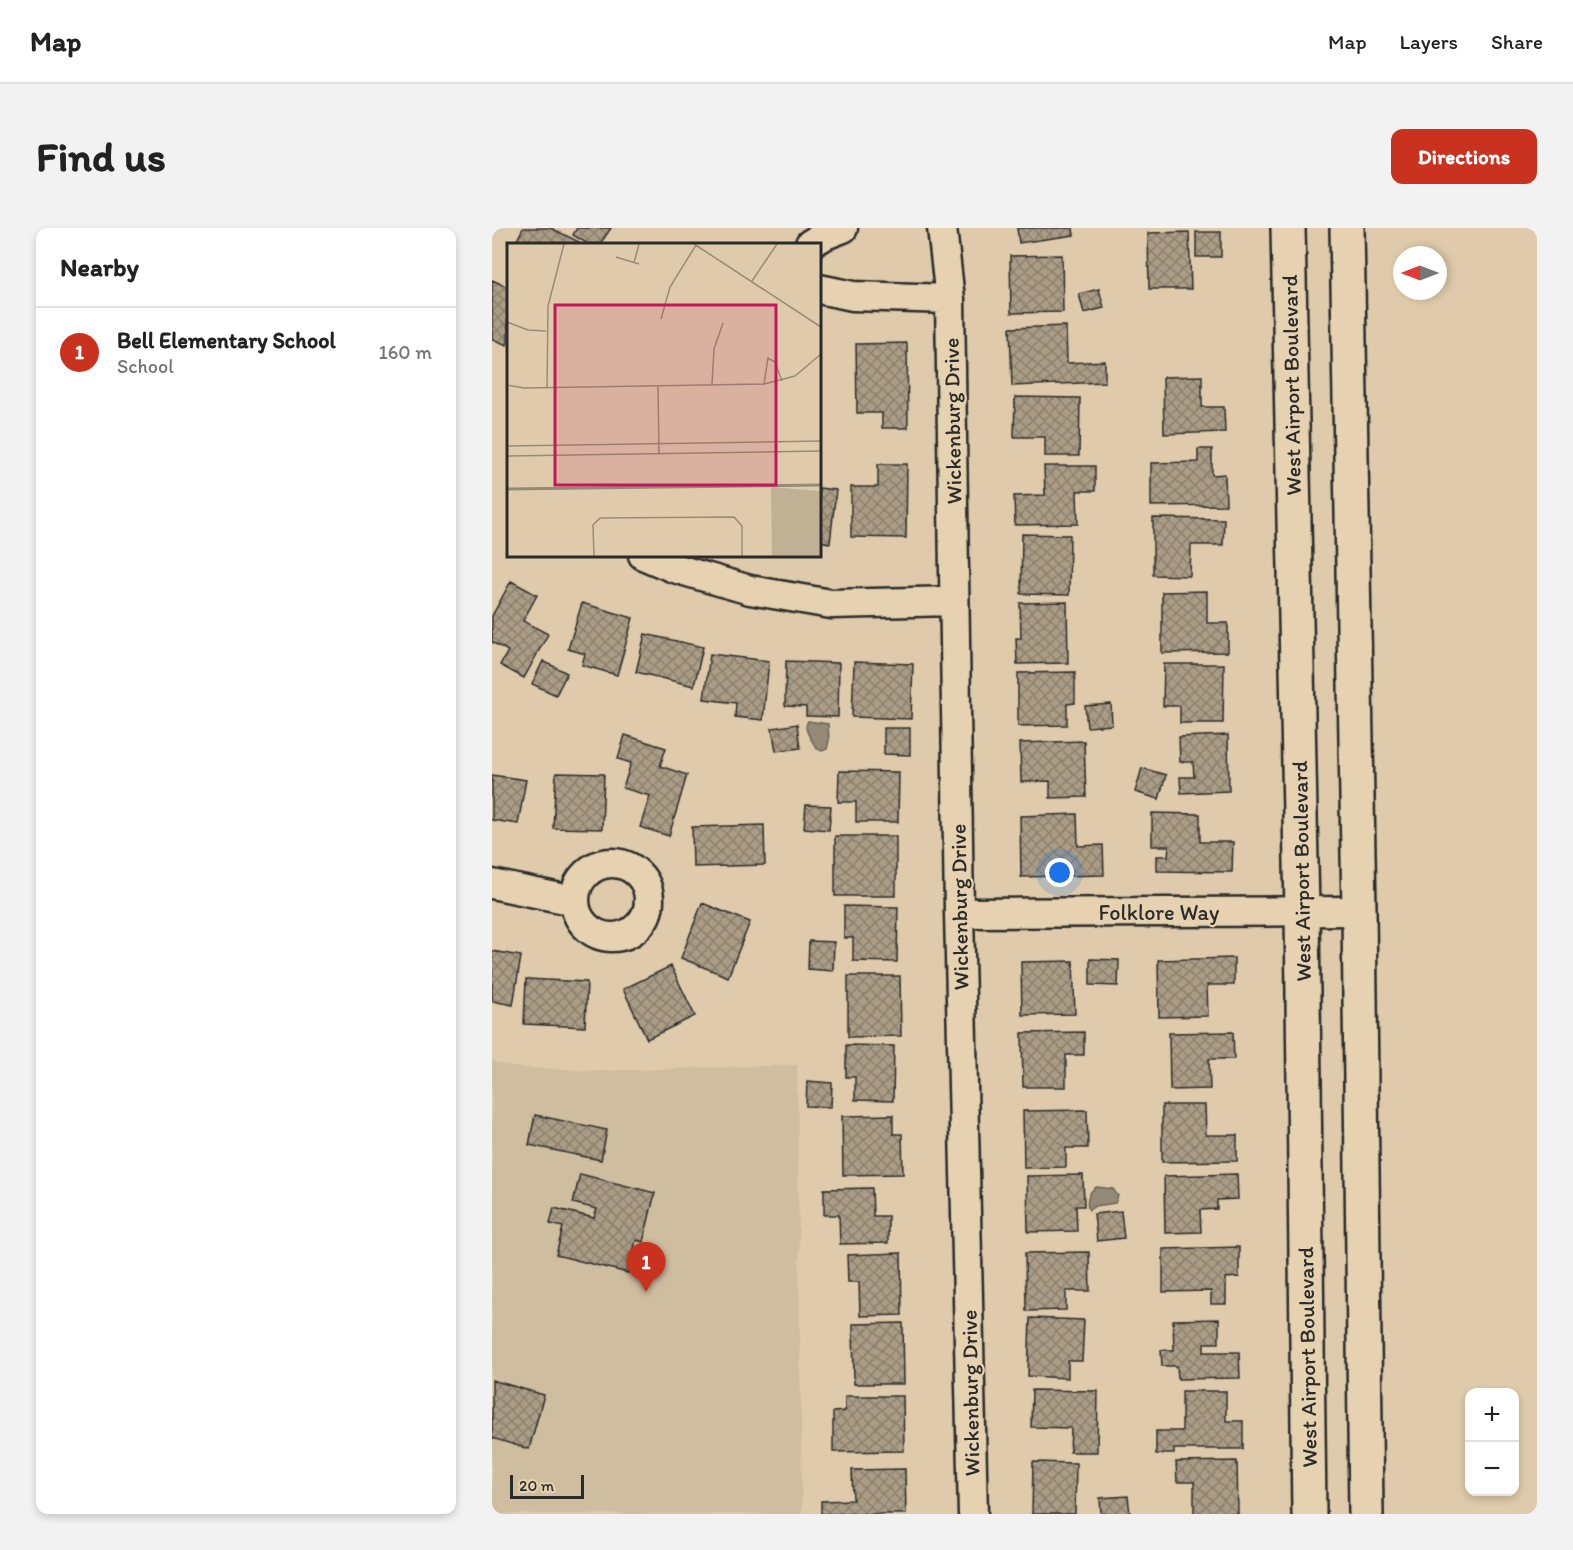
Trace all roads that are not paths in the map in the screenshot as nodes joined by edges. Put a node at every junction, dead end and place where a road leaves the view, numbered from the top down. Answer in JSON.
{"nodes":[{"id":1,"x":843,"y":228,"type":"edge"},
{"id":2,"x":942,"y":228,"type":"edge"},
{"id":3,"x":1288,"y":228,"type":"edge"},
{"id":4,"x":1347,"y":228,"type":"edge"},
{"id":5,"x":812,"y":243,"type":"edge"},
{"id":6,"x":820,"y":289,"type":"edge"},
{"id":7,"x":950,"y":299,"type":"junction"},
{"id":8,"x":645,"y":556,"type":"edge"},
{"id":9,"x":954,"y":601,"type":"junction"},
{"id":10,"x":492,"y":884,"type":"edge"},
{"id":11,"x":575,"y":901,"type":"dead end"},
{"id":12,"x":1302,"y":911,"type":"junction"},
{"id":13,"x":1359,"y":911,"type":"junction"},
{"id":14,"x":959,"y":914,"type":"junction"},
{"id":15,"x":973,"y":1514,"type":"edge"},
{"id":16,"x":1309,"y":1514,"type":"edge"},
{"id":17,"x":1366,"y":1514,"type":"edge"}],
"edges":[{"from":1,"to":5,"type":"street"},
{"from":2,"to":7,"type":"street","name":"Wickenburg Drive"},
{"from":3,"to":12,"type":"main road","name":"West Airport Boulevard"},
{"from":4,"to":13,"type":"main road"},
{"from":6,"to":7,"type":"street"},
{"from":7,"to":9,"type":"street","name":"Wickenburg Drive"},
{"from":8,"to":9,"type":"street"},
{"from":9,"to":14,"type":"street","name":"Wickenburg Drive"},
{"from":10,"to":11,"type":"street"},
{"from":12,"to":13,"type":"street","name":"Folklore Way"},
{"from":12,"to":14,"type":"street","name":"Folklore Way"},
{"from":12,"to":16,"type":"main road","name":"West Airport Boulevard"},
{"from":13,"to":17,"type":"main road"},
{"from":14,"to":15,"type":"street","name":"Wickenburg Drive"}]}
